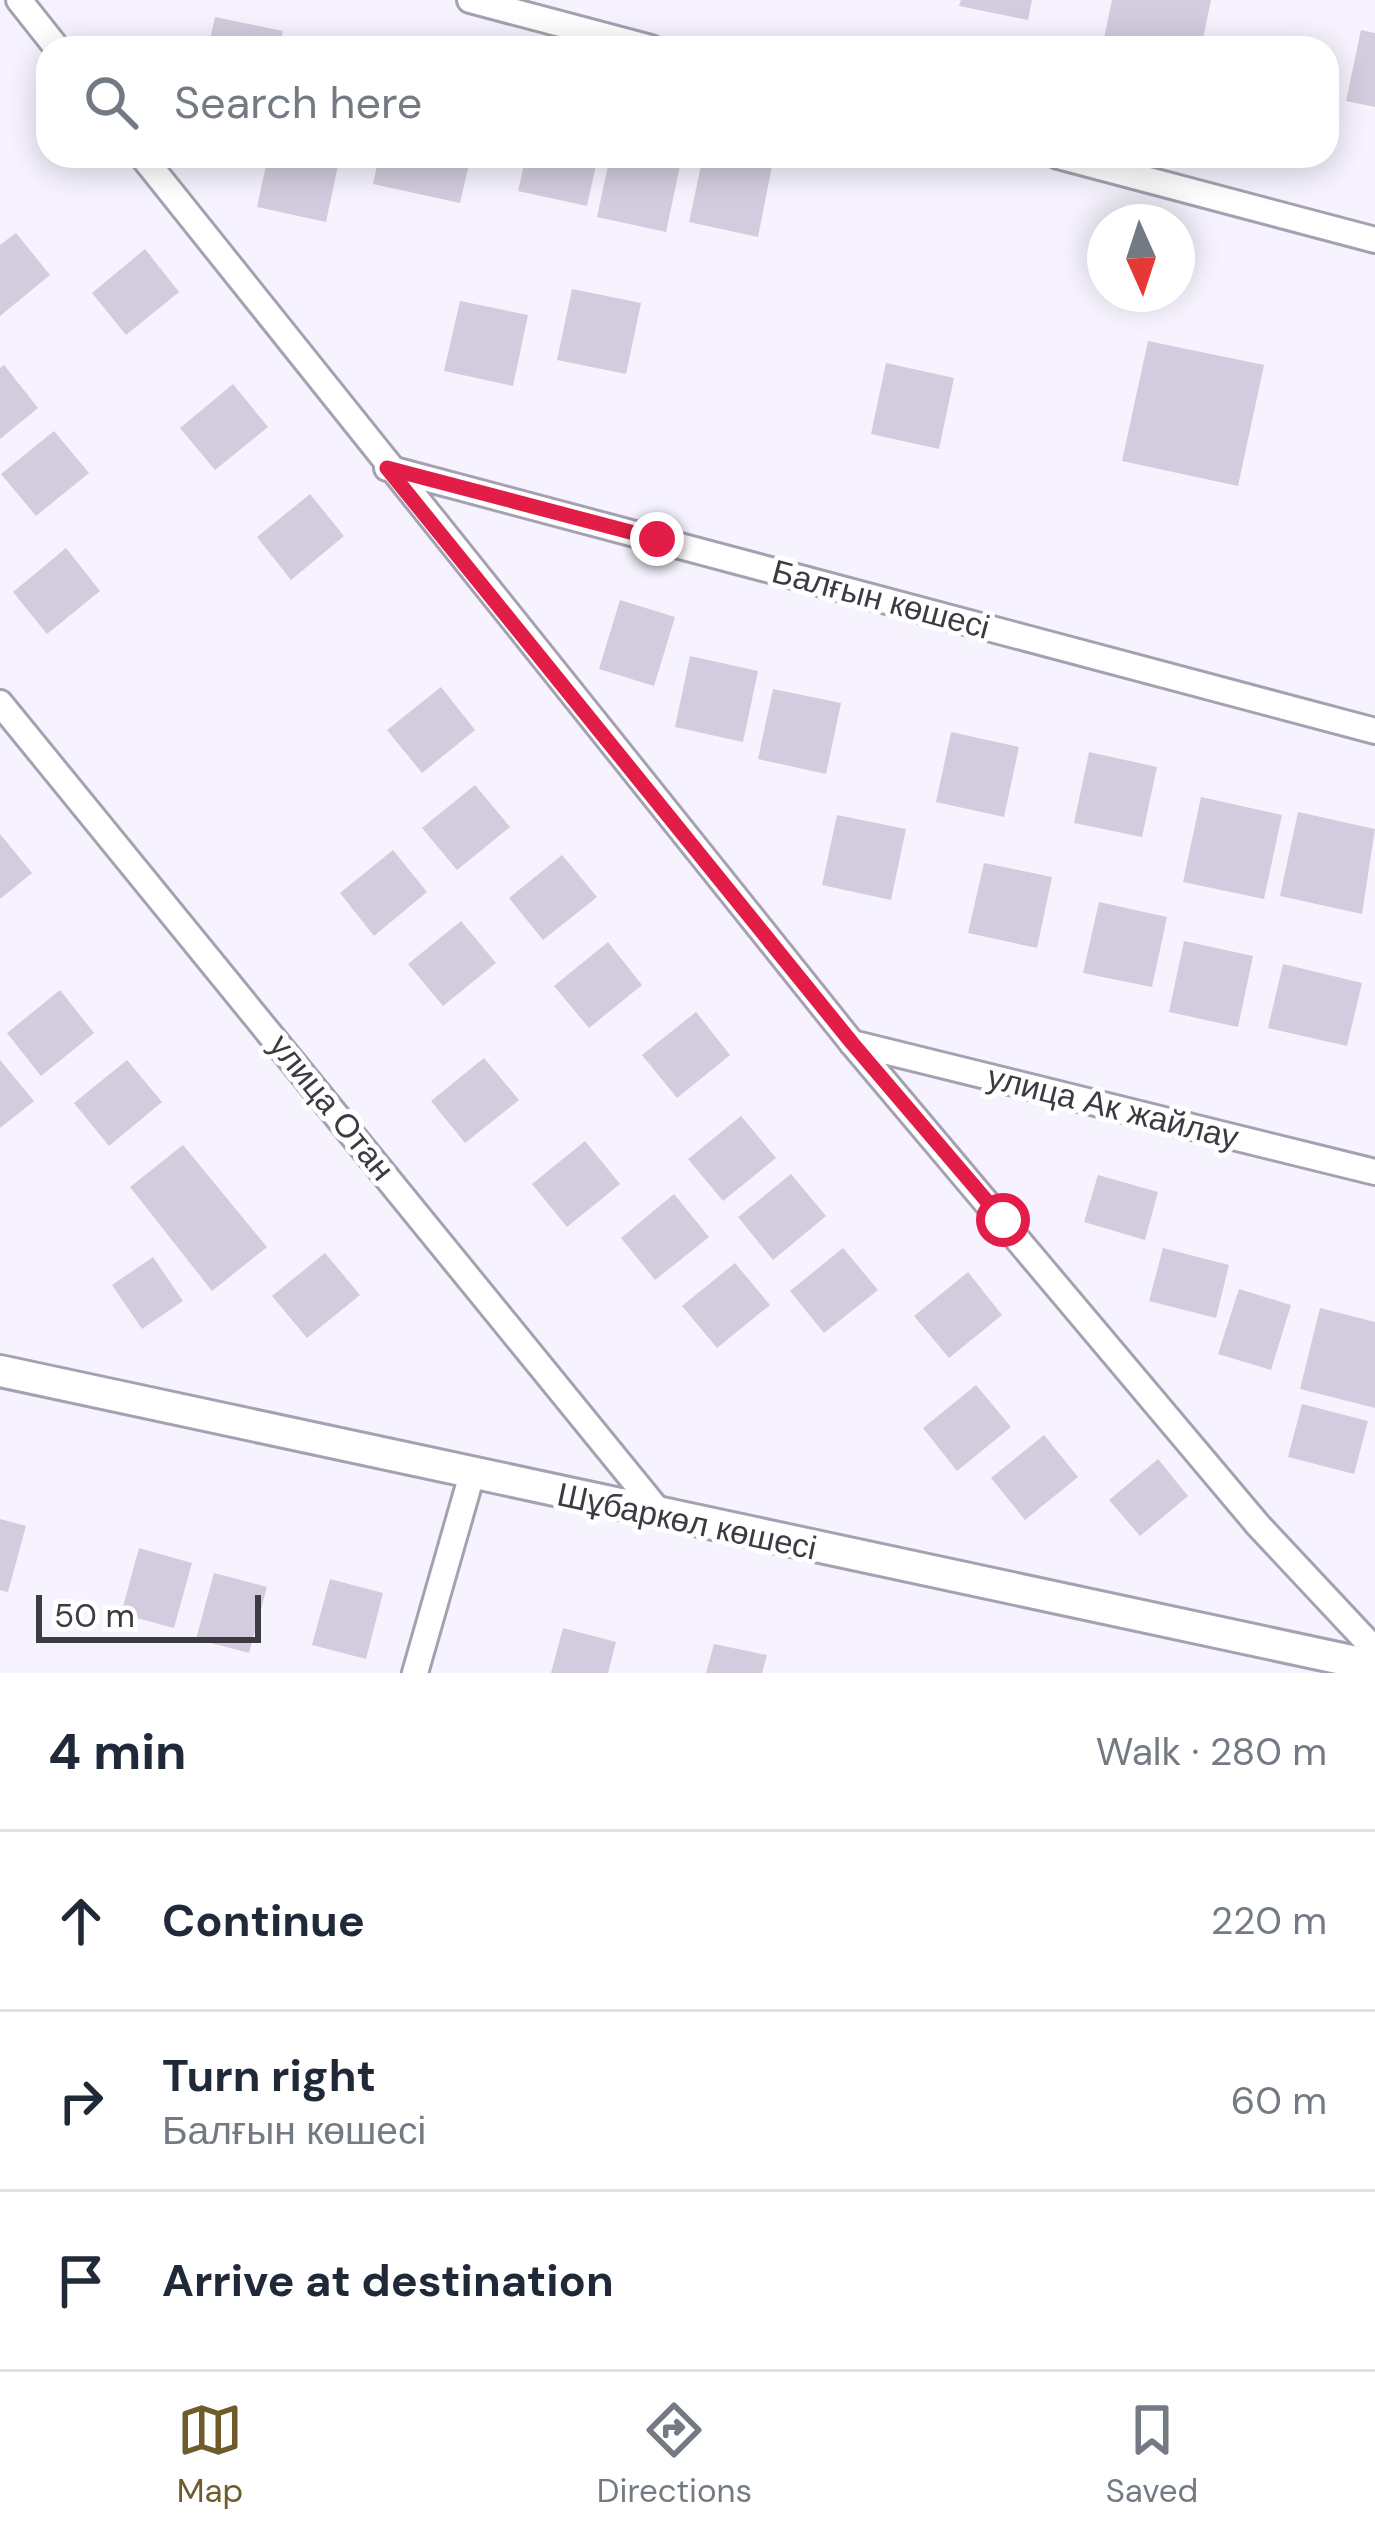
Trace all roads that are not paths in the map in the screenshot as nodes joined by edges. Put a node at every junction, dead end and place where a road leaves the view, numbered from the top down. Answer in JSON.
{"nodes":[{"id":1,"x":20,"y":0,"type":"edge"},
{"id":2,"x":470,"y":0,"type":"edge"},
{"id":3,"x":48,"y":36,"type":"edge"},
{"id":4,"x":606,"y":36,"type":"edge"},
{"id":5,"x":151,"y":168,"type":"edge"},
{"id":6,"x":1103,"y":168,"type":"edge"},
{"id":7,"x":1375,"y":240,"type":"edge"},
{"id":8,"x":387,"y":468,"type":"junction"},
{"id":9,"x":0,"y":703,"type":"edge"},
{"id":10,"x":1375,"y":731,"type":"edge"},
{"id":11,"x":852,"y":1043,"type":"junction"},
{"id":12,"x":1375,"y":1172,"type":"edge"},
{"id":13,"x":0,"y":1371,"type":"edge"},
{"id":14,"x":472,"y":1474,"type":"junction"},
{"id":15,"x":661,"y":1514,"type":"junction"},
{"id":16,"x":1375,"y":1649,"type":"edge"},
{"id":17,"x":1375,"y":1666,"type":"edge"},
{"id":18,"x":415,"y":1673,"type":"edge"}],
"edges":[{"from":1,"to":3,"type":"street"},
{"from":2,"to":4,"type":"street"},
{"from":5,"to":8,"type":"street"},
{"from":6,"to":7,"type":"street"},
{"from":8,"to":10,"type":"street","name":"Балғын көшесі"},
{"from":8,"to":11,"type":"street"},
{"from":9,"to":15,"type":"street","name":"улица Отан"},
{"from":11,"to":12,"type":"street","name":"улица Ак жайлау"},
{"from":11,"to":16,"type":"street"},
{"from":13,"to":14,"type":"street","name":"Шұбаркөл көшесі"},
{"from":14,"to":15,"type":"street","name":"Шұбаркөл көшесі"},
{"from":14,"to":18,"type":"street"},
{"from":15,"to":17,"type":"street","name":"Шұбаркөл көшесі"}]}
